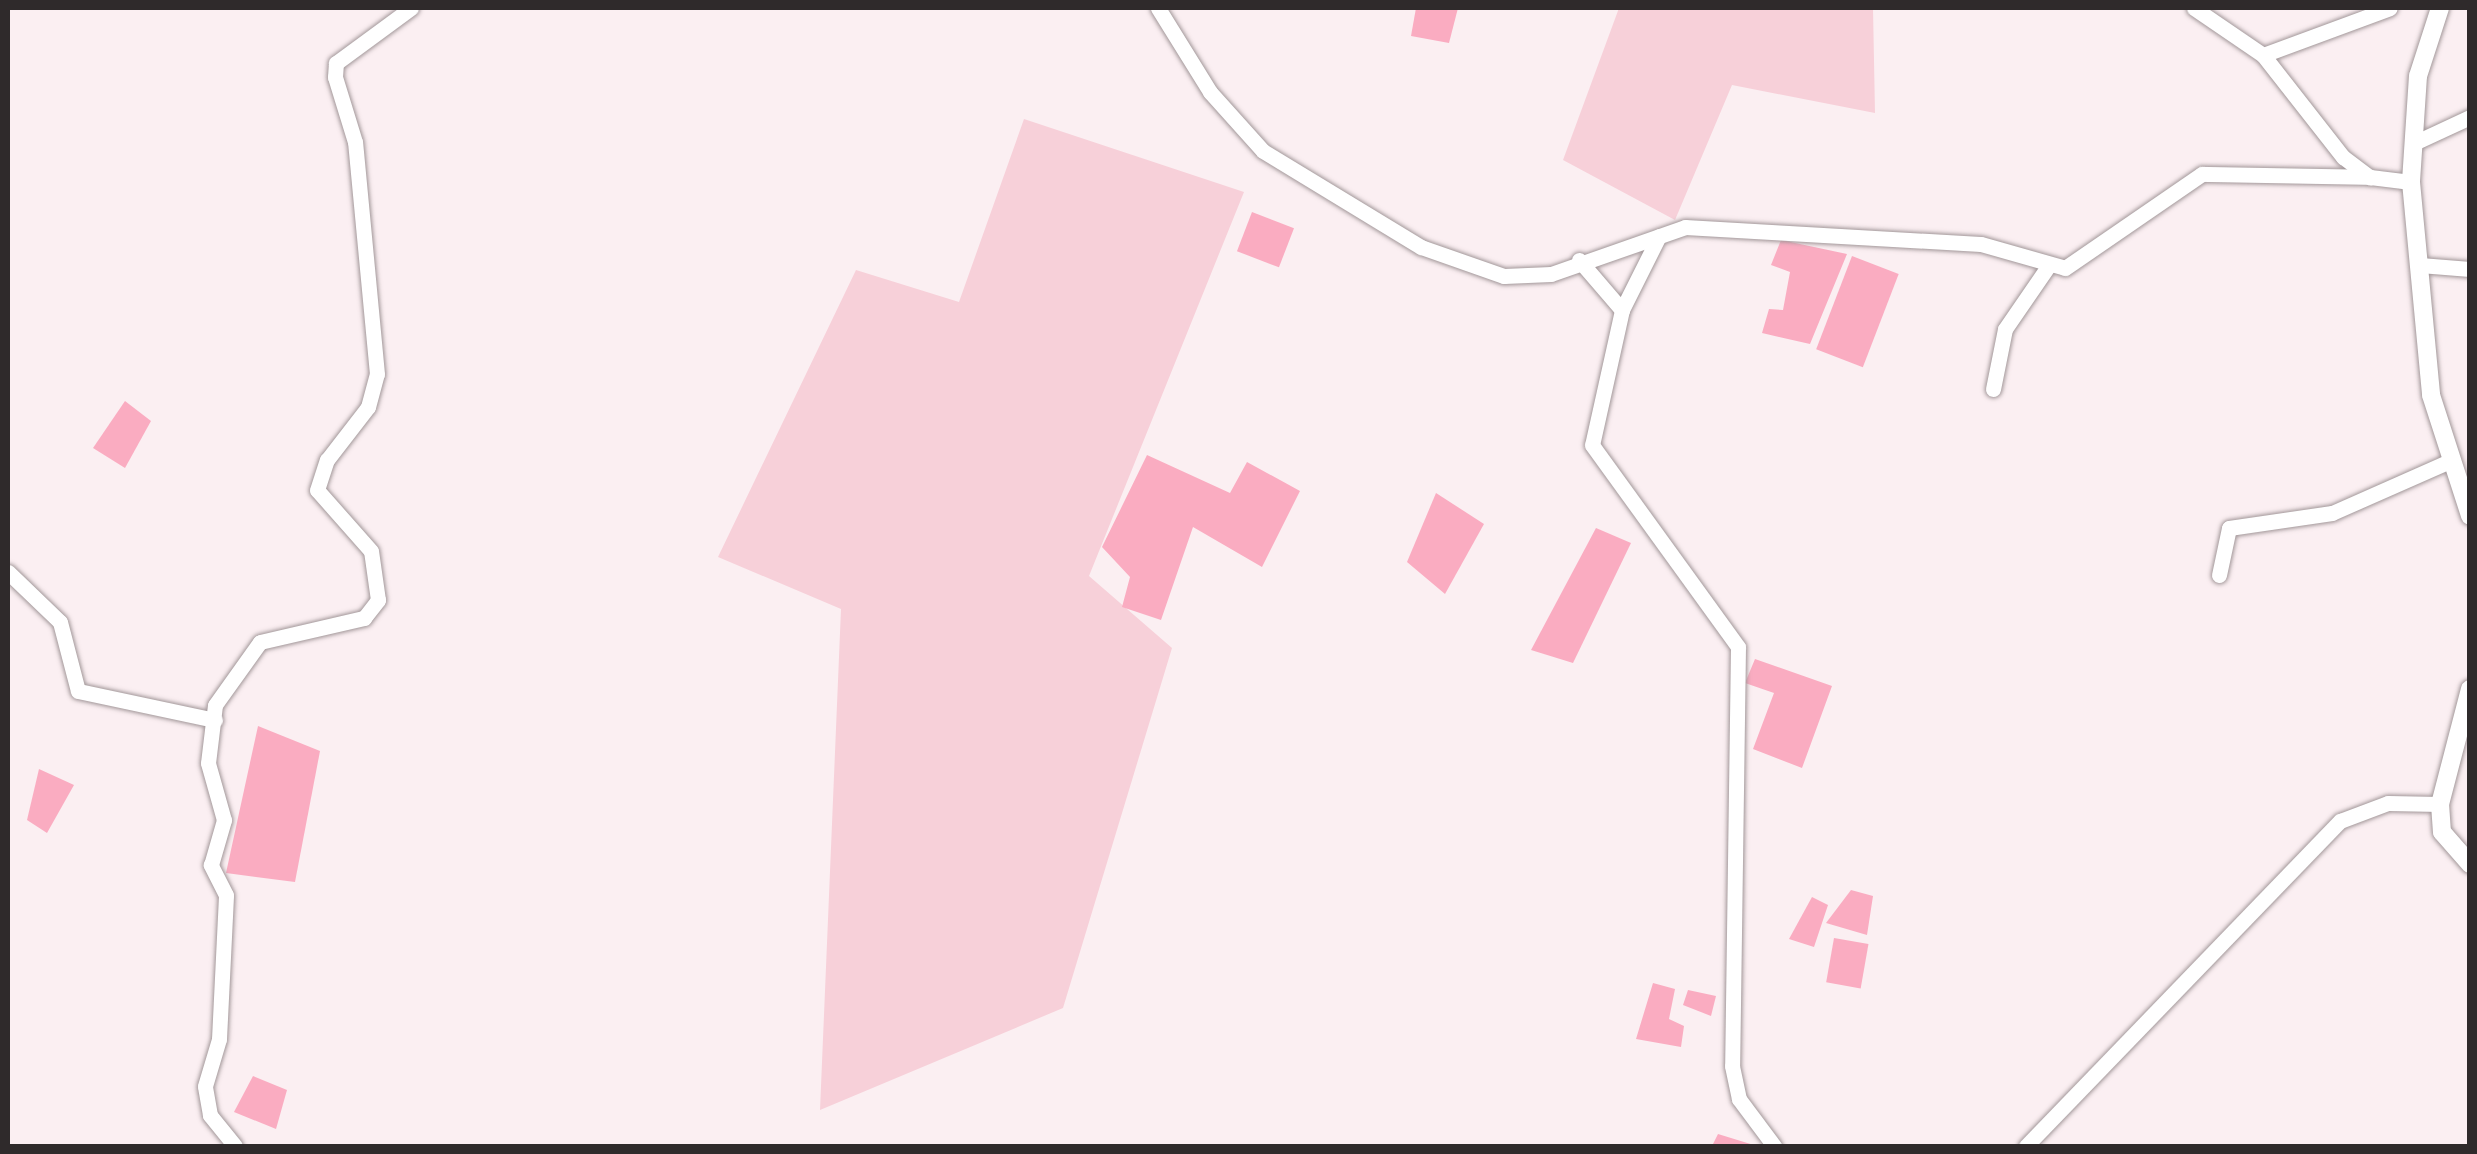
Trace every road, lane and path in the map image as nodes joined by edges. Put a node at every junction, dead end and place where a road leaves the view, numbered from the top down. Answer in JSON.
{"nodes":[{"id":1,"x":410,"y":8,"type":"edge"},
{"id":2,"x":1158,"y":8,"type":"edge"},
{"id":3,"x":2194,"y":8,"type":"edge"},
{"id":4,"x":2390,"y":8,"type":"edge"},
{"id":5,"x":2440,"y":8,"type":"edge"},
{"id":6,"x":2263,"y":55,"type":"junction"},
{"id":7,"x":2470,"y":117,"type":"edge"},
{"id":8,"x":2414,"y":143,"type":"junction"},
{"id":9,"x":2370,"y":177,"type":"junction"},
{"id":10,"x":2412,"y":182,"type":"junction"},
{"id":11,"x":1661,"y":234,"type":"junction"},
{"id":12,"x":1579,"y":260,"type":"junction"},
{"id":13,"x":2049,"y":265,"type":"junction"},
{"id":14,"x":2420,"y":265,"type":"junction"},
{"id":15,"x":2470,"y":269,"type":"edge"},
{"id":16,"x":1622,"y":310,"type":"junction"},
{"id":17,"x":1994,"y":389,"type":"dead end"},
{"id":18,"x":2450,"y":461,"type":"junction"},
{"id":19,"x":2470,"y":516,"type":"edge"},
{"id":20,"x":8,"y":572,"type":"edge"},
{"id":21,"x":2219,"y":575,"type":"dead end"},
{"id":22,"x":2470,"y":688,"type":"edge"},
{"id":23,"x":215,"y":720,"type":"junction"},
{"id":24,"x":2440,"y":804,"type":"junction"},
{"id":25,"x":2470,"y":864,"type":"edge"},
{"id":26,"x":235,"y":1146,"type":"edge"},
{"id":27,"x":1774,"y":1146,"type":"edge"},
{"id":28,"x":2026,"y":1146,"type":"edge"}],
"edges":[{"from":1,"to":23,"type":"street"},
{"from":2,"to":12,"type":"street"},
{"from":3,"to":6,"type":"street"},
{"from":4,"to":6,"type":"street"},
{"from":5,"to":8,"type":"street"},
{"from":6,"to":9,"type":"street"},
{"from":7,"to":8,"type":"street"},
{"from":8,"to":10,"type":"street"},
{"from":9,"to":10,"type":"street"},
{"from":9,"to":13,"type":"street"},
{"from":10,"to":14,"type":"street"},
{"from":11,"to":12,"type":"street"},
{"from":11,"to":13,"type":"street"},
{"from":11,"to":16,"type":"street"},
{"from":12,"to":16,"type":"street"},
{"from":13,"to":17,"type":"street"},
{"from":14,"to":15,"type":"street"},
{"from":14,"to":18,"type":"street"},
{"from":16,"to":27,"type":"street"},
{"from":18,"to":19,"type":"street"},
{"from":18,"to":21,"type":"street"},
{"from":20,"to":23,"type":"street"},
{"from":22,"to":24,"type":"street"},
{"from":23,"to":26,"type":"street"},
{"from":24,"to":25,"type":"street"},
{"from":24,"to":28,"type":"street"}]}
